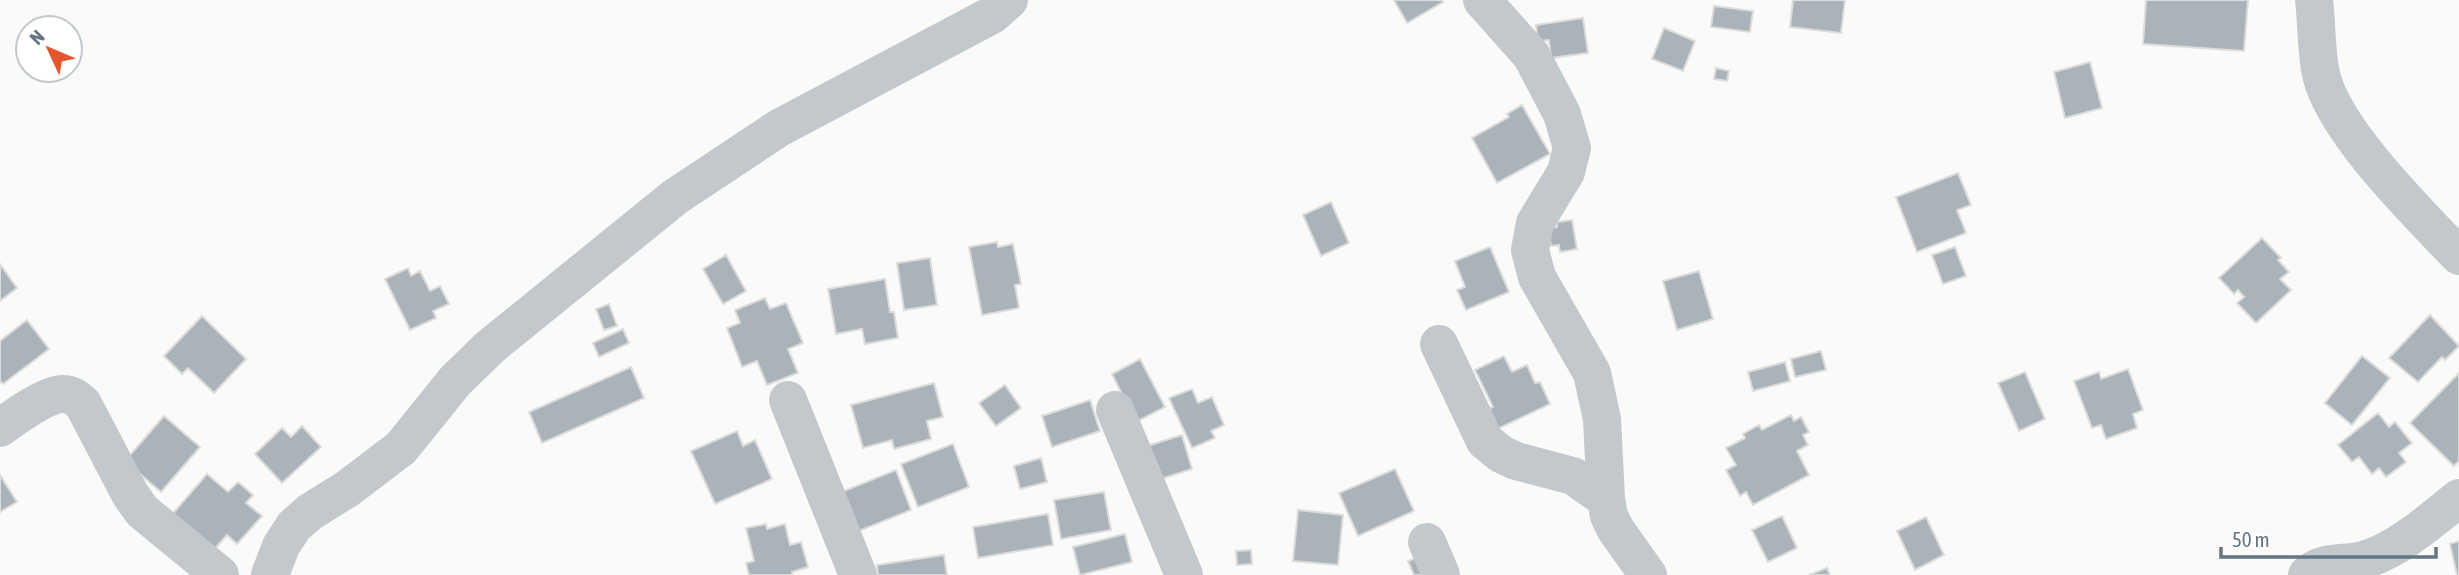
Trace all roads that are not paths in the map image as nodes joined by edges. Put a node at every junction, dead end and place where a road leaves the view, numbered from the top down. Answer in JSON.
{"nodes":[{"id":1,"x":1009,"y":0,"type":"edge"},
{"id":2,"x":1482,"y":0,"type":"edge"},
{"id":3,"x":2314,"y":0,"type":"edge"},
{"id":4,"x":2459,"y":256,"type":"edge"},
{"id":5,"x":1439,"y":344,"type":"dead end"},
{"id":6,"x":789,"y":400,"type":"dead end"},
{"id":7,"x":1115,"y":410,"type":"dead end"},
{"id":8,"x":0,"y":428,"type":"edge"},
{"id":9,"x":2459,"y":498,"type":"edge"},
{"id":10,"x":1606,"y":499,"type":"junction"},
{"id":11,"x":220,"y":575,"type":"edge"},
{"id":12,"x":270,"y":575,"type":"edge"},
{"id":13,"x":858,"y":575,"type":"edge"},
{"id":14,"x":1184,"y":575,"type":"edge"},
{"id":15,"x":1648,"y":575,"type":"edge"},
{"id":16,"x":2307,"y":575,"type":"edge"}],
"edges":[{"from":1,"to":12,"type":"street"},
{"from":2,"to":10,"type":"street"},
{"from":3,"to":4,"type":"street"},
{"from":5,"to":10,"type":"street"},
{"from":6,"to":13,"type":"street"},
{"from":7,"to":14,"type":"street"},
{"from":8,"to":11,"type":"street"},
{"from":9,"to":16,"type":"street"},
{"from":10,"to":15,"type":"street"}]}
